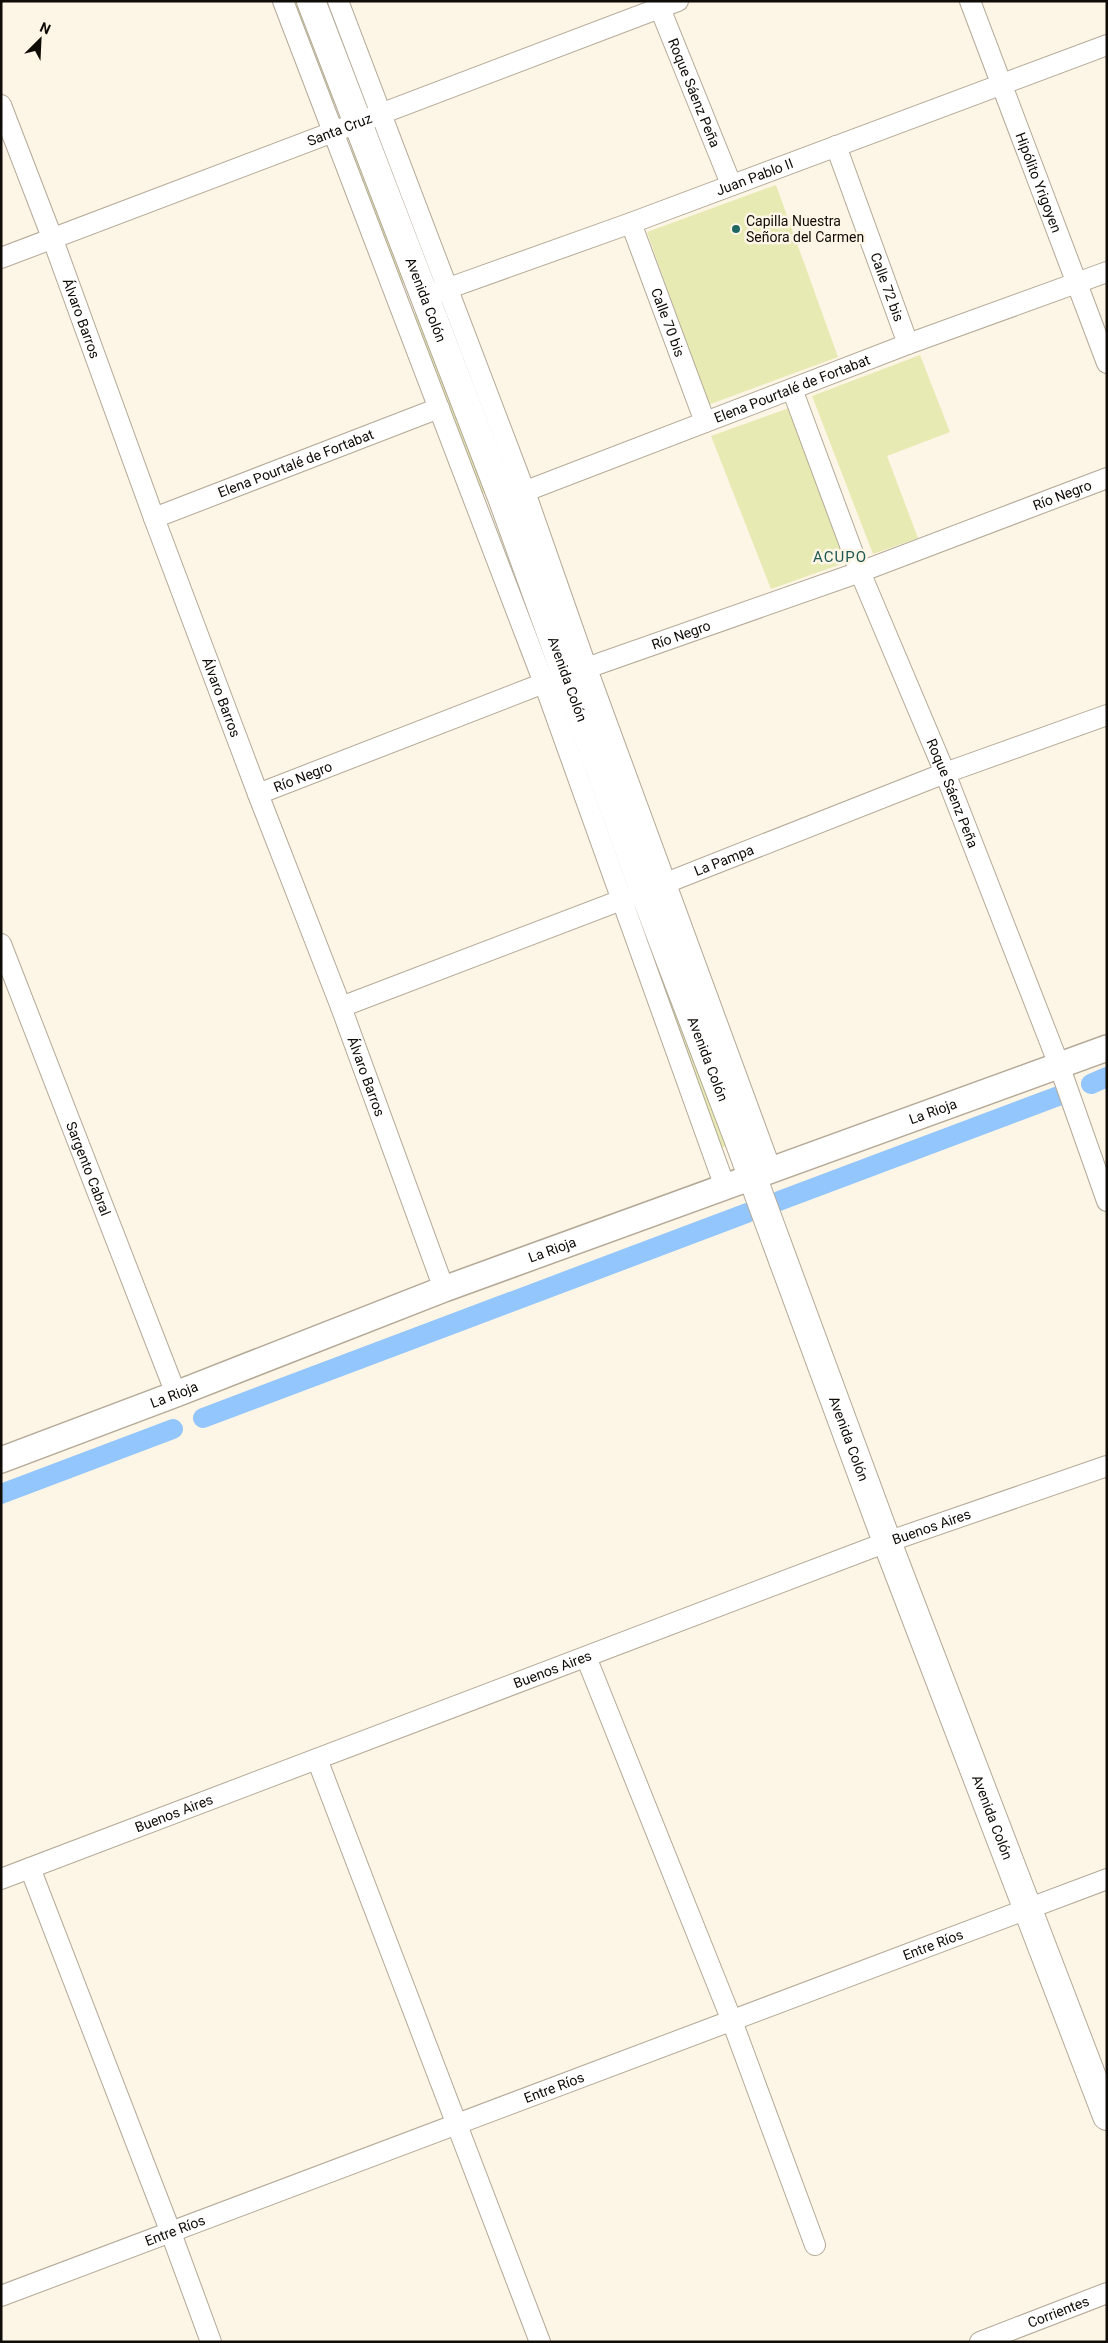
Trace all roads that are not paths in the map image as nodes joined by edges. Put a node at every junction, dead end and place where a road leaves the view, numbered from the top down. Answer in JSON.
{"nodes":[{"id":1,"x":283,"y":1,"type":"edge"},
{"id":2,"x":311,"y":1,"type":"edge"},
{"id":3,"x":338,"y":1,"type":"edge"},
{"id":4,"x":970,"y":1,"type":"edge"},
{"id":5,"x":665,"y":4,"type":"edge"},
{"id":6,"x":1107,"y":45,"type":"edge"},
{"id":7,"x":1001,"y":85,"type":"junction"},
{"id":8,"x":1,"y":105,"type":"edge"},
{"id":9,"x":357,"y":123,"type":"junction"},
{"id":10,"x":836,"y":146,"type":"junction"},
{"id":11,"x":731,"y":184,"type":"junction"},
{"id":12,"x":631,"y":224,"type":"junction"},
{"id":13,"x":53,"y":240,"type":"junction"},
{"id":14,"x":1,"y":258,"type":"edge"},
{"id":15,"x":1107,"y":272,"type":"edge"},
{"id":16,"x":1076,"y":282,"type":"junction"},
{"id":17,"x":424,"y":297,"type":"junction"},
{"id":18,"x":908,"y":344,"type":"junction"},
{"id":19,"x":1107,"y":363,"type":"edge"},
{"id":20,"x":792,"y":389,"type":"junction"},
{"id":21,"x":439,"y":408,"type":"junction"},
{"id":22,"x":705,"y":422,"type":"junction"},
{"id":23,"x":1107,"y":478,"type":"edge"},
{"id":24,"x":502,"y":500,"type":"junction"},
{"id":25,"x":154,"y":518,"type":"junction"},
{"id":26,"x":860,"y":572,"type":"junction"},
{"id":27,"x":566,"y":676,"type":"junction"},
{"id":28,"x":1107,"y":715,"type":"edge"},
{"id":29,"x":945,"y":773,"type":"junction"},
{"id":30,"x":258,"y":794,"type":"junction"},
{"id":31,"x":644,"y":891,"type":"junction"},
{"id":32,"x":1,"y":944,"type":"edge"},
{"id":33,"x":341,"y":1007,"type":"junction"},
{"id":34,"x":1107,"y":1048,"type":"edge"},
{"id":35,"x":1059,"y":1065,"type":"junction"},
{"id":36,"x":761,"y":1173,"type":"junction"},
{"id":37,"x":725,"y":1186,"type":"junction"},
{"id":38,"x":1107,"y":1201,"type":"edge"},
{"id":39,"x":444,"y":1289,"type":"junction"},
{"id":40,"x":176,"y":1394,"type":"junction"},
{"id":41,"x":1,"y":1460,"type":"edge"},
{"id":42,"x":1107,"y":1466,"type":"edge"},
{"id":43,"x":887,"y":1542,"type":"junction"},
{"id":44,"x":586,"y":1657,"type":"junction"},
{"id":45,"x":317,"y":1759,"type":"junction"},
{"id":46,"x":30,"y":1868,"type":"junction"},
{"id":47,"x":1,"y":1879,"type":"edge"},
{"id":48,"x":1107,"y":1879,"type":"edge"},
{"id":49,"x":1026,"y":1910,"type":"junction"},
{"id":50,"x":732,"y":2021,"type":"junction"},
{"id":51,"x":1107,"y":2116,"type":"edge"},
{"id":52,"x":457,"y":2125,"type":"junction"},
{"id":53,"x":171,"y":2232,"type":"junction"},
{"id":54,"x":816,"y":2245,"type":"dead end"},
{"id":55,"x":1107,"y":2293,"type":"edge"},
{"id":56,"x":1,"y":2296,"type":"edge"},
{"id":57,"x":211,"y":2342,"type":"edge"},
{"id":58,"x":540,"y":2342,"type":"edge"},
{"id":59,"x":980,"y":2342,"type":"edge"}],
"edges":[{"from":1,"to":9,"type":"street","name":"Avenida Colón"},
{"from":2,"to":9,"type":"main road","name":"Avenida Colón"},
{"from":3,"to":9,"type":"street","name":"Avenida Colón"},
{"from":4,"to":7,"type":"street","name":"Hipólito Yrigoyen"},
{"from":5,"to":9,"type":"street","name":"Santa Cruz"},
{"from":5,"to":11,"type":"street","name":"Roque Sáenz Peña"},
{"from":6,"to":7,"type":"street","name":"Juan Pablo II"},
{"from":7,"to":10,"type":"street","name":"Juan Pablo II"},
{"from":7,"to":16,"type":"street","name":"Hipólito Yrigoyen"},
{"from":8,"to":13,"type":"street","name":"Álvaro Barros"},
{"from":9,"to":13,"type":"street","name":"Santa Cruz"},
{"from":9,"to":17,"type":"main road","name":"Avenida Colón"},
{"from":10,"to":11,"type":"street","name":"Juan Pablo II"},
{"from":10,"to":18,"type":"street","name":"Calle 72 bis"},
{"from":11,"to":12,"type":"street","name":"Juan Pablo II"},
{"from":12,"to":17,"type":"street","name":"Juan Pablo II"},
{"from":12,"to":22,"type":"street","name":"Calle 70 bis"},
{"from":13,"to":14,"type":"street","name":"Santa Cruz"},
{"from":13,"to":25,"type":"street","name":"Álvaro Barros"},
{"from":15,"to":16,"type":"street","name":"Elena Pourtalé de Fortabat"},
{"from":16,"to":18,"type":"street","name":"Elena Pourtalé de Fortabat"},
{"from":16,"to":19,"type":"street","name":"Hipólito Yrigoyen"},
{"from":17,"to":21,"type":"street","name":"Avenida Colón"},
{"from":17,"to":24,"type":"main road","name":"Avenida Colón"},
{"from":18,"to":20,"type":"street","name":"Elena Pourtalé de Fortabat"},
{"from":20,"to":22,"type":"street","name":"Elena Pourtalé de Fortabat"},
{"from":20,"to":26,"type":"street","name":"Roque Sáenz Peña"},
{"from":21,"to":24,"type":"street","name":"Avenida Colón"},
{"from":21,"to":25,"type":"street","name":"Elena Pourtalé de Fortabat"},
{"from":22,"to":24,"type":"street","name":"Elena Pourtalé de Fortabat"},
{"from":23,"to":26,"type":"street","name":"Río Negro"},
{"from":24,"to":27,"type":"main road","name":"Avenida Colón"},
{"from":25,"to":30,"type":"street","name":"Álvaro Barros"},
{"from":26,"to":27,"type":"street","name":"Río Negro"},
{"from":26,"to":29,"type":"street","name":"Roque Sáenz Peña"},
{"from":27,"to":30,"type":"street","name":"Río Negro"},
{"from":27,"to":31,"type":"main road","name":"Avenida Colón"},
{"from":28,"to":29,"type":"street","name":"La Pampa"},
{"from":29,"to":31,"type":"street","name":"La Pampa"},
{"from":29,"to":35,"type":"street","name":"Roque Sáenz Peña"},
{"from":30,"to":33,"type":"street","name":"Álvaro Barros"},
{"from":31,"to":33,"type":"street","name":"La Pampa"},
{"from":31,"to":36,"type":"main road","name":"Avenida Colón"},
{"from":31,"to":37,"type":"street","name":"Avenida Colón"},
{"from":32,"to":40,"type":"street","name":"Sargento Cabral"},
{"from":33,"to":39,"type":"street","name":"Álvaro Barros"},
{"from":34,"to":35,"type":"street","name":"La Rioja"},
{"from":35,"to":36,"type":"street","name":"La Rioja"},
{"from":35,"to":38,"type":"street","name":"Roque Sáenz Peña"},
{"from":36,"to":37,"type":"street","name":"La Rioja"},
{"from":36,"to":43,"type":"main road","name":"Avenida Colón"},
{"from":37,"to":39,"type":"street","name":"La Rioja"},
{"from":39,"to":40,"type":"street","name":"La Rioja"},
{"from":40,"to":41,"type":"street","name":"La Rioja"},
{"from":42,"to":43,"type":"street","name":"Buenos Aires"},
{"from":43,"to":44,"type":"street","name":"Buenos Aires"},
{"from":43,"to":49,"type":"main road","name":"Avenida Colón"},
{"from":44,"to":45,"type":"street","name":"Buenos Aires"},
{"from":44,"to":50,"type":"street"},
{"from":45,"to":46,"type":"street","name":"Buenos Aires"},
{"from":45,"to":52,"type":"street"},
{"from":46,"to":47,"type":"street","name":"Buenos Aires"},
{"from":46,"to":53,"type":"street"},
{"from":48,"to":49,"type":"street","name":"Entre Ríos"},
{"from":49,"to":50,"type":"street","name":"Entre Ríos"},
{"from":49,"to":51,"type":"main road","name":"Avenida Colón"},
{"from":50,"to":52,"type":"street","name":"Entre Ríos"},
{"from":50,"to":54,"type":"street"},
{"from":52,"to":53,"type":"street","name":"Entre Ríos"},
{"from":52,"to":58,"type":"street"},
{"from":53,"to":56,"type":"street","name":"Entre Ríos"},
{"from":53,"to":57,"type":"street"},
{"from":55,"to":59,"type":"street","name":"Corrientes"}]}
